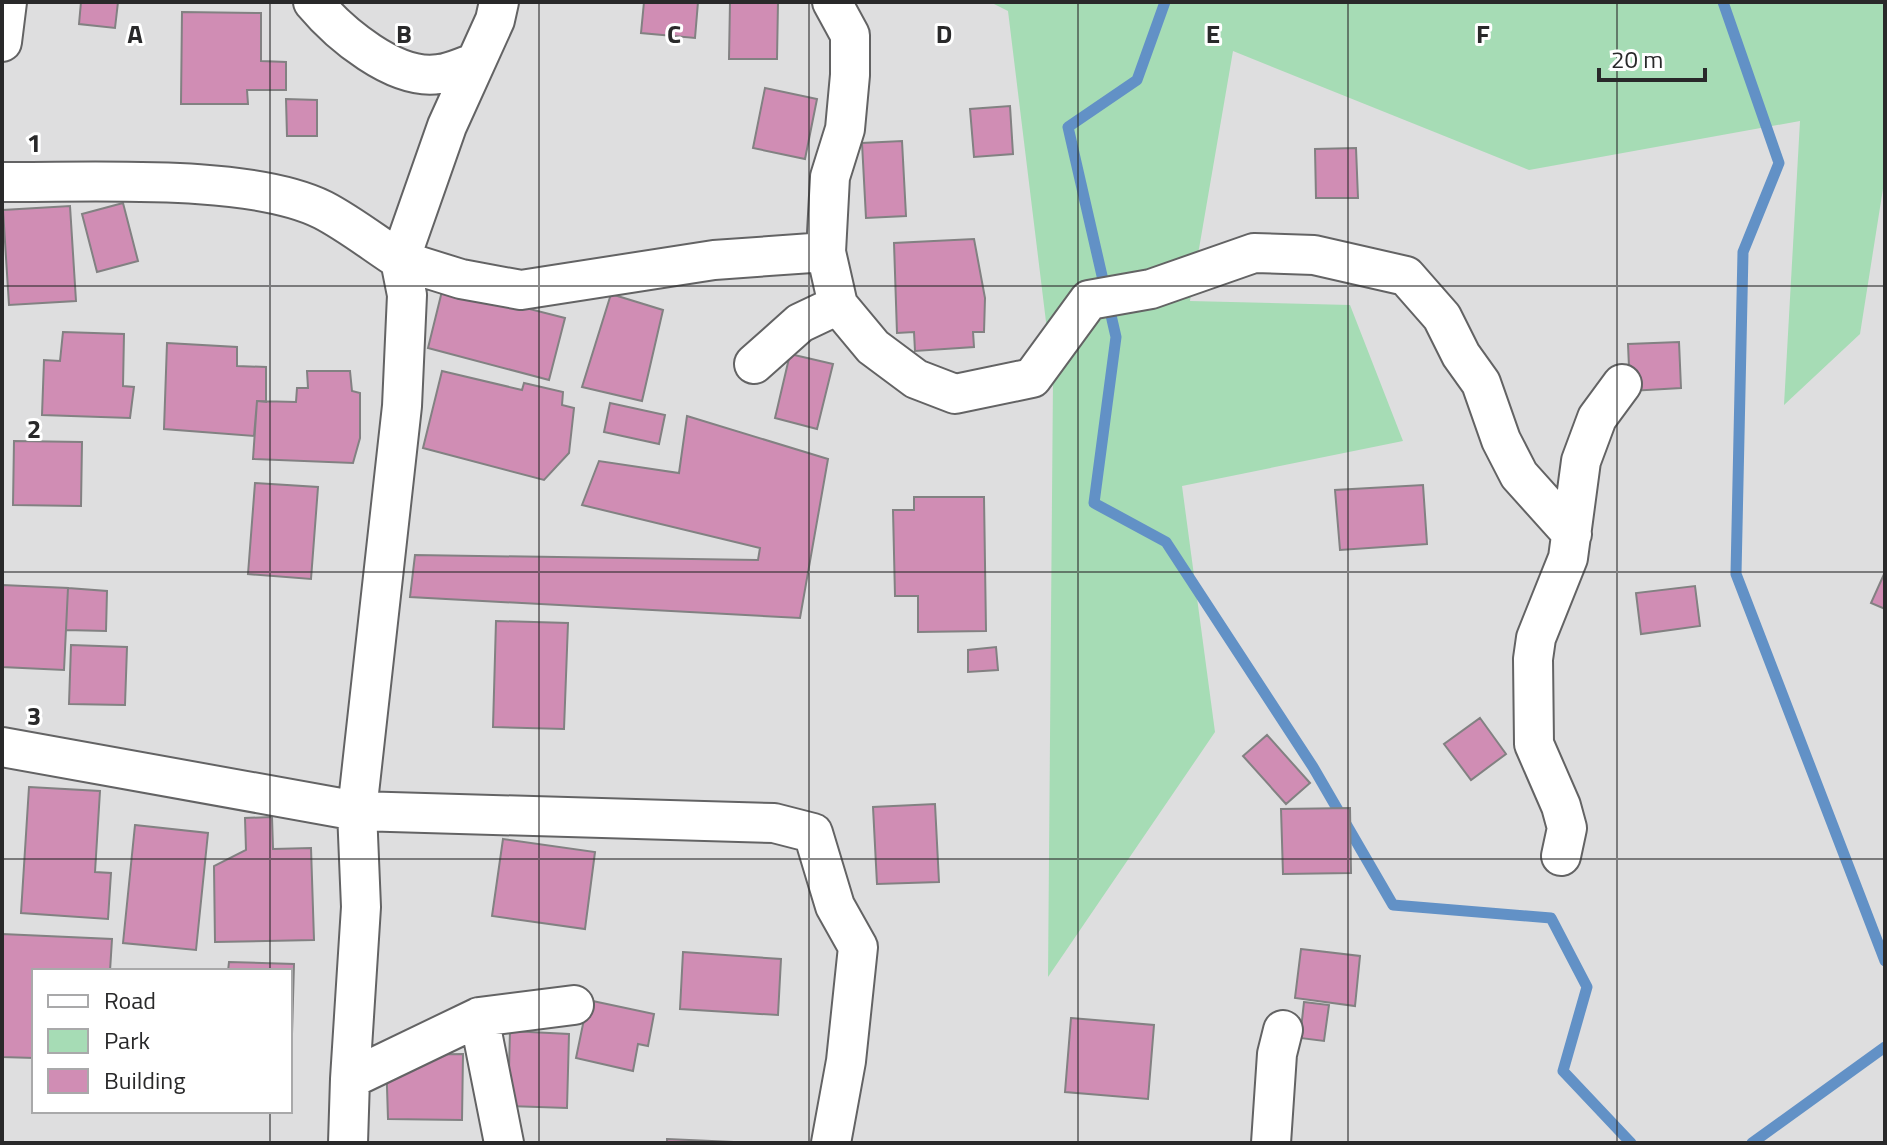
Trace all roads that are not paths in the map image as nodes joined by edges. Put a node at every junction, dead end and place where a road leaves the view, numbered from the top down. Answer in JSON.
{"nodes":[{"id":1,"x":7,"y":2,"type":"edge"},
{"id":2,"x":313,"y":2,"type":"edge"},
{"id":3,"x":499,"y":2,"type":"edge"},
{"id":4,"x":832,"y":2,"type":"edge"},
{"id":5,"x":2,"y":42,"type":"edge"},
{"id":6,"x":475,"y":63,"type":"junction"},
{"id":7,"x":2,"y":182,"type":"edge"},
{"id":8,"x":826,"y":252,"type":"junction"},
{"id":9,"x":400,"y":260,"type":"junction"},
{"id":10,"x":838,"y":305,"type":"junction"},
{"id":11,"x":754,"y":364,"type":"dead end"},
{"id":12,"x":1622,"y":384,"type":"dead end"},
{"id":13,"x":1572,"y":534,"type":"junction"},
{"id":14,"x":2,"y":747,"type":"edge"},
{"id":15,"x":357,"y":811,"type":"junction"},
{"id":16,"x":1561,"y":856,"type":"dead end"},
{"id":17,"x":574,"y":1005,"type":"dead end"},
{"id":18,"x":479,"y":1017,"type":"junction"},
{"id":19,"x":1283,"y":1030,"type":"dead end"},
{"id":20,"x":350,"y":1079,"type":"junction"},
{"id":21,"x":348,"y":1143,"type":"edge"},
{"id":22,"x":504,"y":1143,"type":"edge"},
{"id":23,"x":831,"y":1143,"type":"edge"},
{"id":24,"x":1271,"y":1143,"type":"edge"}],
"edges":[{"from":1,"to":5,"type":"street"},
{"from":2,"to":6,"type":"street"},
{"from":3,"to":6,"type":"street"},
{"from":4,"to":8,"type":"street"},
{"from":6,"to":9,"type":"street"},
{"from":7,"to":9,"type":"street"},
{"from":8,"to":9,"type":"street"},
{"from":8,"to":10,"type":"street"},
{"from":9,"to":15,"type":"street"},
{"from":10,"to":11,"type":"street"},
{"from":10,"to":13,"type":"street"},
{"from":12,"to":13,"type":"street"},
{"from":13,"to":16,"type":"street"},
{"from":14,"to":15,"type":"street"},
{"from":15,"to":20,"type":"street"},
{"from":15,"to":23,"type":"street"},
{"from":17,"to":18,"type":"street"},
{"from":18,"to":20,"type":"street"},
{"from":18,"to":22,"type":"street"},
{"from":19,"to":24,"type":"street"},
{"from":20,"to":21,"type":"street"}]}
